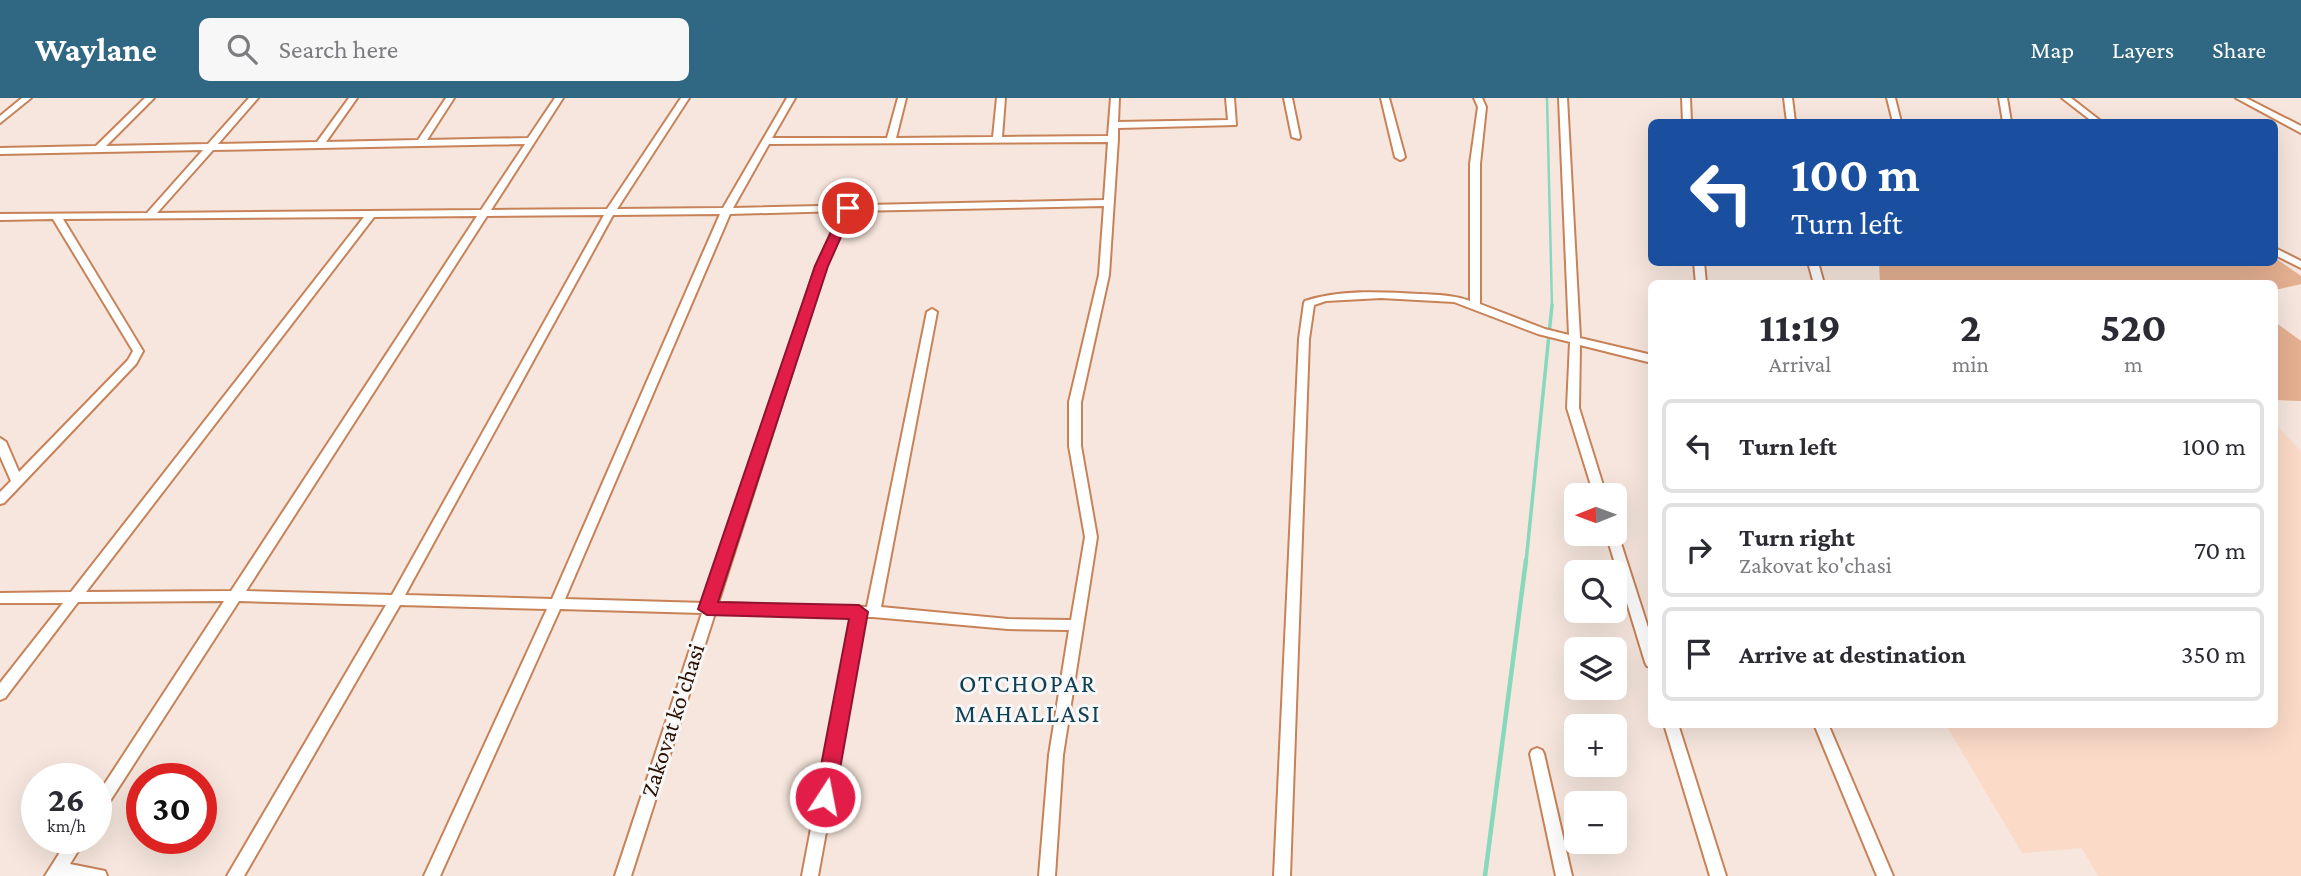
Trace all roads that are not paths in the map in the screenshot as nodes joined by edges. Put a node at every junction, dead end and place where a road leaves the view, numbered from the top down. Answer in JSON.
{"nodes":[{"id":1,"x":27,"y":98,"type":"edge"},
{"id":2,"x":150,"y":98,"type":"edge"},
{"id":3,"x":254,"y":98,"type":"edge"},
{"id":4,"x":353,"y":98,"type":"edge"},
{"id":5,"x":450,"y":98,"type":"edge"},
{"id":6,"x":559,"y":98,"type":"edge"},
{"id":7,"x":685,"y":98,"type":"edge"},
{"id":8,"x":790,"y":98,"type":"edge"},
{"id":9,"x":902,"y":98,"type":"edge"},
{"id":10,"x":1001,"y":98,"type":"edge"},
{"id":11,"x":1115,"y":98,"type":"edge"},
{"id":12,"x":1230,"y":98,"type":"edge"},
{"id":13,"x":1288,"y":98,"type":"edge"},
{"id":14,"x":1385,"y":98,"type":"edge"},
{"id":15,"x":1478,"y":98,"type":"edge"},
{"id":16,"x":1563,"y":98,"type":"edge"},
{"id":17,"x":1685,"y":98,"type":"edge"},
{"id":18,"x":1788,"y":98,"type":"edge"},
{"id":19,"x":1891,"y":98,"type":"edge"},
{"id":20,"x":2003,"y":98,"type":"edge"},
{"id":21,"x":2066,"y":98,"type":"edge"},
{"id":22,"x":2241,"y":98,"type":"edge"},
{"id":23,"x":1687,"y":119,"type":"edge"},
{"id":24,"x":1791,"y":119,"type":"edge"},
{"id":25,"x":1896,"y":119,"type":"edge"},
{"id":26,"x":2006,"y":119,"type":"edge"},
{"id":27,"x":2094,"y":119,"type":"edge"},
{"id":28,"x":0,"y":120,"type":"edge"},
{"id":29,"x":1115,"y":125,"type":"junction"},
{"id":30,"x":2301,"y":131,"type":"edge"},
{"id":31,"x":1296,"y":137,"type":"dead end"},
{"id":32,"x":1114,"y":139,"type":"junction"},
{"id":33,"x":891,"y":140,"type":"junction"},
{"id":34,"x":997,"y":140,"type":"junction"},
{"id":35,"x":532,"y":141,"type":"junction"},
{"id":36,"x":765,"y":141,"type":"junction"},
{"id":37,"x":421,"y":142,"type":"junction"},
{"id":38,"x":321,"y":144,"type":"junction"},
{"id":39,"x":213,"y":145,"type":"junction"},
{"id":40,"x":100,"y":147,"type":"junction"},
{"id":41,"x":0,"y":150,"type":"edge"},
{"id":42,"x":1400,"y":157,"type":"dead end"},
{"id":43,"x":1110,"y":203,"type":"junction"},
{"id":44,"x":848,"y":208,"type":"junction"},
{"id":45,"x":726,"y":211,"type":"junction"},
{"id":46,"x":488,"y":212,"type":"junction"},
{"id":47,"x":610,"y":212,"type":"junction"},
{"id":48,"x":371,"y":214,"type":"junction"},
{"id":49,"x":150,"y":215,"type":"junction"},
{"id":50,"x":56,"y":216,"type":"junction"},
{"id":51,"x":0,"y":217,"type":"edge"},
{"id":52,"x":2278,"y":253,"type":"edge"},
{"id":53,"x":2301,"y":265,"type":"edge"},
{"id":54,"x":1475,"y":304,"type":"junction"},
{"id":55,"x":932,"y":312,"type":"dead end"},
{"id":56,"x":1569,"y":340,"type":"junction"},
{"id":57,"x":1648,"y":358,"type":"edge"},
{"id":58,"x":0,"y":442,"type":"edge"},
{"id":59,"x":17,"y":481,"type":"junction"},
{"id":60,"x":1596,"y":483,"type":"edge"},
{"id":61,"x":0,"y":500,"type":"edge"},
{"id":62,"x":1616,"y":546,"type":"edge"},
{"id":63,"x":237,"y":596,"type":"junction"},
{"id":64,"x":76,"y":597,"type":"junction"},
{"id":65,"x":0,"y":598,"type":"edge"},
{"id":66,"x":395,"y":601,"type":"junction"},
{"id":67,"x":556,"y":604,"type":"junction"},
{"id":68,"x":707,"y":609,"type":"junction"},
{"id":69,"x":866,"y":612,"type":"junction"},
{"id":70,"x":1078,"y":625,"type":"junction"},
{"id":71,"x":1648,"y":649,"type":"edge"},
{"id":72,"x":0,"y":694,"type":"edge"},
{"id":73,"x":1672,"y":728,"type":"edge"},
{"id":74,"x":1823,"y":728,"type":"edge"},
{"id":75,"x":1537,"y":754,"type":"dead end"},
{"id":76,"x":112,"y":786,"type":"edge"},
{"id":77,"x":67,"y":854,"type":"edge"},
{"id":78,"x":55,"y":873,"type":"edge"},
{"id":79,"x":99,"y":876,"type":"edge"},
{"id":80,"x":235,"y":876,"type":"edge"},
{"id":81,"x":432,"y":876,"type":"edge"},
{"id":82,"x":623,"y":876,"type":"edge"},
{"id":83,"x":810,"y":876,"type":"edge"},
{"id":84,"x":1047,"y":876,"type":"edge"},
{"id":85,"x":1282,"y":876,"type":"edge"},
{"id":86,"x":1564,"y":876,"type":"edge"},
{"id":87,"x":1718,"y":876,"type":"edge"},
{"id":88,"x":1885,"y":876,"type":"edge"}],
"edges":[{"from":1,"to":28,"type":"street"},
{"from":2,"to":40,"type":"street"},
{"from":3,"to":39,"type":"street"},
{"from":4,"to":38,"type":"street"},
{"from":5,"to":37,"type":"street"},
{"from":6,"to":35,"type":"street"},
{"from":7,"to":47,"type":"street"},
{"from":8,"to":36,"type":"street"},
{"from":9,"to":33,"type":"street"},
{"from":10,"to":34,"type":"street"},
{"from":11,"to":29,"type":"street"},
{"from":12,"to":29,"type":"street"},
{"from":13,"to":31,"type":"street"},
{"from":14,"to":42,"type":"street"},
{"from":15,"to":54,"type":"street"},
{"from":16,"to":56,"type":"street"},
{"from":17,"to":23,"type":"street"},
{"from":18,"to":24,"type":"street"},
{"from":19,"to":25,"type":"street"},
{"from":20,"to":26,"type":"street"},
{"from":21,"to":27,"type":"street"},
{"from":22,"to":30,"type":"street"},
{"from":29,"to":32,"type":"street"},
{"from":32,"to":34,"type":"street"},
{"from":32,"to":43,"type":"street"},
{"from":33,"to":34,"type":"street"},
{"from":33,"to":36,"type":"street"},
{"from":35,"to":37,"type":"street"},
{"from":35,"to":46,"type":"street"},
{"from":36,"to":45,"type":"street"},
{"from":37,"to":38,"type":"street"},
{"from":38,"to":39,"type":"street"},
{"from":39,"to":40,"type":"street"},
{"from":39,"to":49,"type":"street"},
{"from":40,"to":41,"type":"street"},
{"from":43,"to":44,"type":"street"},
{"from":43,"to":70,"type":"street"},
{"from":44,"to":45,"type":"street"},
{"from":44,"to":68,"type":"street","name":"Zakovat ko'chasi"},
{"from":45,"to":47,"type":"street"},
{"from":45,"to":67,"type":"street"},
{"from":46,"to":47,"type":"street"},
{"from":46,"to":48,"type":"street"},
{"from":46,"to":63,"type":"street"},
{"from":47,"to":66,"type":"street"},
{"from":48,"to":49,"type":"street"},
{"from":48,"to":64,"type":"street"},
{"from":49,"to":50,"type":"street"},
{"from":50,"to":51,"type":"street"},
{"from":50,"to":59,"type":"street"},
{"from":52,"to":53,"type":"street"},
{"from":54,"to":56,"type":"street"},
{"from":54,"to":85,"type":"street"},
{"from":55,"to":69,"type":"street"},
{"from":56,"to":57,"type":"street"},
{"from":56,"to":60,"type":"street"},
{"from":58,"to":59,"type":"street"},
{"from":59,"to":61,"type":"street"},
{"from":62,"to":71,"type":"street"},
{"from":63,"to":64,"type":"street"},
{"from":63,"to":66,"type":"street"},
{"from":63,"to":76,"type":"street"},
{"from":64,"to":65,"type":"street"},
{"from":64,"to":72,"type":"street"},
{"from":66,"to":67,"type":"street"},
{"from":66,"to":80,"type":"street"},
{"from":67,"to":68,"type":"street"},
{"from":67,"to":81,"type":"street"},
{"from":68,"to":69,"type":"street"},
{"from":68,"to":82,"type":"street","name":"Zakovat ko'chasi"},
{"from":69,"to":70,"type":"street"},
{"from":69,"to":83,"type":"street"},
{"from":70,"to":84,"type":"street"},
{"from":73,"to":87,"type":"street"},
{"from":74,"to":88,"type":"street"},
{"from":75,"to":86,"type":"street"},
{"from":77,"to":78,"type":"street"},
{"from":78,"to":79,"type":"street"}]}
